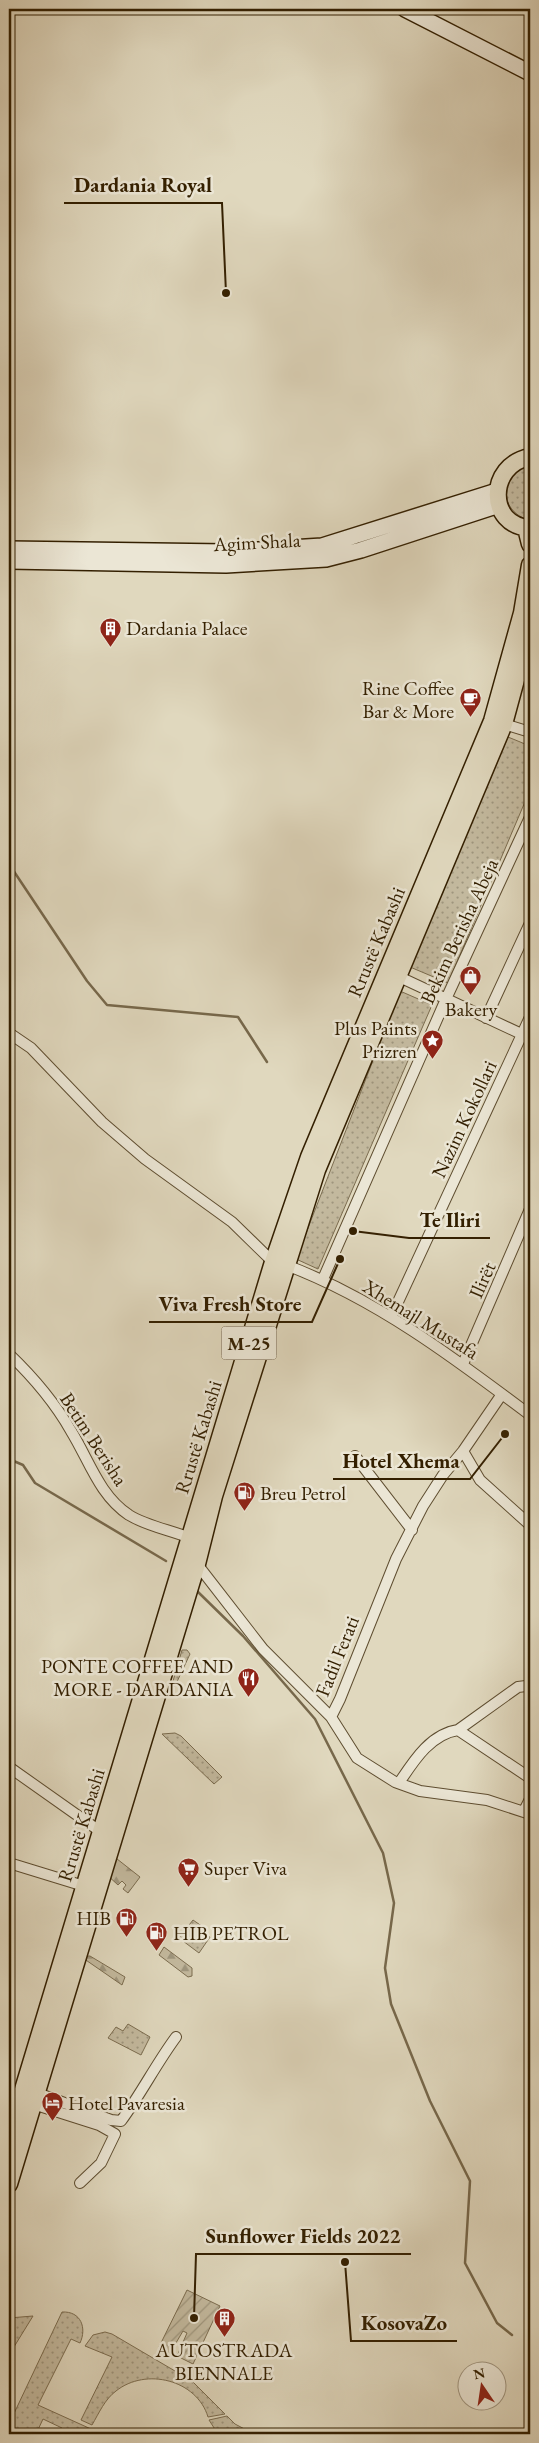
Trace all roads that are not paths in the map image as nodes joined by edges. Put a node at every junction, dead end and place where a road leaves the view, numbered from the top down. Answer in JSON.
{"nodes":[{"id":1,"x":406,"y":9,"type":"edge"},
{"id":2,"x":530,"y":73,"type":"edge"},
{"id":3,"x":530,"y":457,"type":"edge"},
{"id":4,"x":498,"y":498,"type":"junction"},
{"id":5,"x":529,"y":533,"type":"edge"},
{"id":6,"x":9,"y":549,"type":"edge"},
{"id":7,"x":9,"y":562,"type":"edge"},
{"id":8,"x":530,"y":565,"type":"edge"},
{"id":9,"x":530,"y":628,"type":"edge"},
{"id":10,"x":504,"y":724,"type":"junction"},
{"id":11,"x":530,"y":732,"type":"edge"},
{"id":12,"x":530,"y":817,"type":"edge"},
{"id":13,"x":530,"y":923,"type":"edge"},
{"id":14,"x":392,"y":974,"type":"junction"},
{"id":15,"x":446,"y":999,"type":"junction"},
{"id":16,"x":530,"y":1017,"type":"edge"},
{"id":17,"x":486,"y":1018,"type":"junction"},
{"id":18,"x":9,"y":1034,"type":"edge"},
{"id":19,"x":526,"y":1037,"type":"edge"},
{"id":20,"x":530,"y":1209,"type":"edge"},
{"id":21,"x":279,"y":1263,"type":"junction"},
{"id":22,"x":324,"y":1279,"type":"junction"},
{"id":23,"x":391,"y":1317,"type":"junction"},
{"id":24,"x":9,"y":1354,"type":"edge"},
{"id":25,"x":463,"y":1364,"type":"junction"},
{"id":26,"x":502,"y":1394,"type":"junction"},
{"id":27,"x":530,"y":1415,"type":"edge"},
{"id":28,"x":463,"y":1452,"type":"junction"},
{"id":29,"x":355,"y":1456,"type":"dead end"},
{"id":30,"x":530,"y":1525,"type":"edge"},
{"id":31,"x":412,"y":1530,"type":"junction"},
{"id":32,"x":190,"y":1538,"type":"junction"},
{"id":33,"x":197,"y":1564,"type":"junction"},
{"id":34,"x":530,"y":1688,"type":"edge"},
{"id":35,"x":331,"y":1717,"type":"junction"},
{"id":36,"x":458,"y":1730,"type":"junction"},
{"id":37,"x":9,"y":1767,"type":"edge"},
{"id":38,"x":530,"y":1778,"type":"edge"},
{"id":39,"x":399,"y":1784,"type":"junction"},
{"id":40,"x":530,"y":1799,"type":"edge"},
{"id":41,"x":527,"y":1812,"type":"edge"},
{"id":42,"x":101,"y":1832,"type":"junction"},
{"id":43,"x":9,"y":1863,"type":"edge"},
{"id":44,"x":84,"y":1886,"type":"junction"},
{"id":45,"x":176,"y":2037,"type":"dead end"},
{"id":46,"x":24,"y":2099,"type":"edge"},
{"id":47,"x":9,"y":2136,"type":"edge"},
{"id":48,"x":80,"y":2183,"type":"dead end"},
{"id":49,"x":9,"y":2184,"type":"edge"}],
"edges":[{"from":1,"to":2,"type":"main road"},
{"from":3,"to":4,"type":"main road"},
{"from":4,"to":5,"type":"main road"},
{"from":4,"to":6,"type":"main road","name":"Agim Shala"},
{"from":4,"to":7,"type":"main road","name":"Agim Shala"},
{"from":8,"to":14,"type":"main road","name":"Rrustë Kabashi","number":"M-25"},
{"from":9,"to":10,"type":"main road","name":"Rrustë Kabashi","number":"M-25"},
{"from":10,"to":11,"type":"street"},
{"from":10,"to":14,"type":"main road","name":"Rrustë Kabashi","number":"M-25"},
{"from":12,"to":15,"type":"street","name":"Bekim Berisha Abeja"},
{"from":13,"to":17,"type":"street"},
{"from":14,"to":15,"type":"street"},
{"from":14,"to":21,"type":"main road","name":"Rrustë Kabashi","number":"M-25"},
{"from":15,"to":17,"type":"street"},
{"from":15,"to":22,"type":"street","name":"Bekim Berisha Abeja"},
{"from":16,"to":19,"type":"street","name":"Nazim Kokollari"},
{"from":17,"to":19,"type":"street"},
{"from":18,"to":21,"type":"street"},
{"from":19,"to":23,"type":"street","name":"Nazim Kokollari"},
{"from":20,"to":25,"type":"street","name":"Ilirët"},
{"from":21,"to":22,"type":"street","name":"Xhemajl Mustafa"},
{"from":21,"to":32,"type":"main road","name":"Rrustë Kabashi","number":"M-25"},
{"from":21,"to":33,"type":"main road","name":"Rrustë Kabashi","number":"M-25"},
{"from":22,"to":23,"type":"street","name":"Xhemajl Mustafa"},
{"from":23,"to":25,"type":"street","name":"Xhemajl Mustafa"},
{"from":24,"to":32,"type":"street","name":"Betim Berisha"},
{"from":25,"to":26,"type":"street","name":"Xhemajl Mustafa"},
{"from":26,"to":27,"type":"street","name":"Xhemajl Mustafa"},
{"from":26,"to":28,"type":"street","name":"Fadil Ferati"},
{"from":28,"to":30,"type":"street"},
{"from":28,"to":31,"type":"street","name":"Fadil Ferati"},
{"from":29,"to":31,"type":"street"},
{"from":31,"to":35,"type":"street","name":"Fadil Ferati"},
{"from":32,"to":42,"type":"main road","name":"Rrustë Kabashi","number":"M-25"},
{"from":33,"to":35,"type":"street"},
{"from":33,"to":46,"type":"main road","name":"Rrustë Kabashi","number":"M-25"},
{"from":34,"to":36,"type":"street"},
{"from":35,"to":39,"type":"street","name":"Fadil Ferati"},
{"from":36,"to":38,"type":"street"},
{"from":36,"to":39,"type":"street"},
{"from":37,"to":42,"type":"street"},
{"from":39,"to":41,"type":"street","name":"Fadil Ferati"},
{"from":40,"to":41,"type":"street"},
{"from":42,"to":44,"type":"main road","name":"Rrustë Kabashi","number":"M-25"},
{"from":43,"to":44,"type":"street"},
{"from":44,"to":46,"type":"main road","name":"Rrustë Kabashi","number":"M-25"},
{"from":45,"to":46,"type":"street"},
{"from":46,"to":47,"type":"main road","name":"Rrustë Kabashi","number":"M-25"},
{"from":46,"to":48,"type":"street"},
{"from":46,"to":49,"type":"main road","name":"Rrustë Kabashi","number":"M-25"}]}
